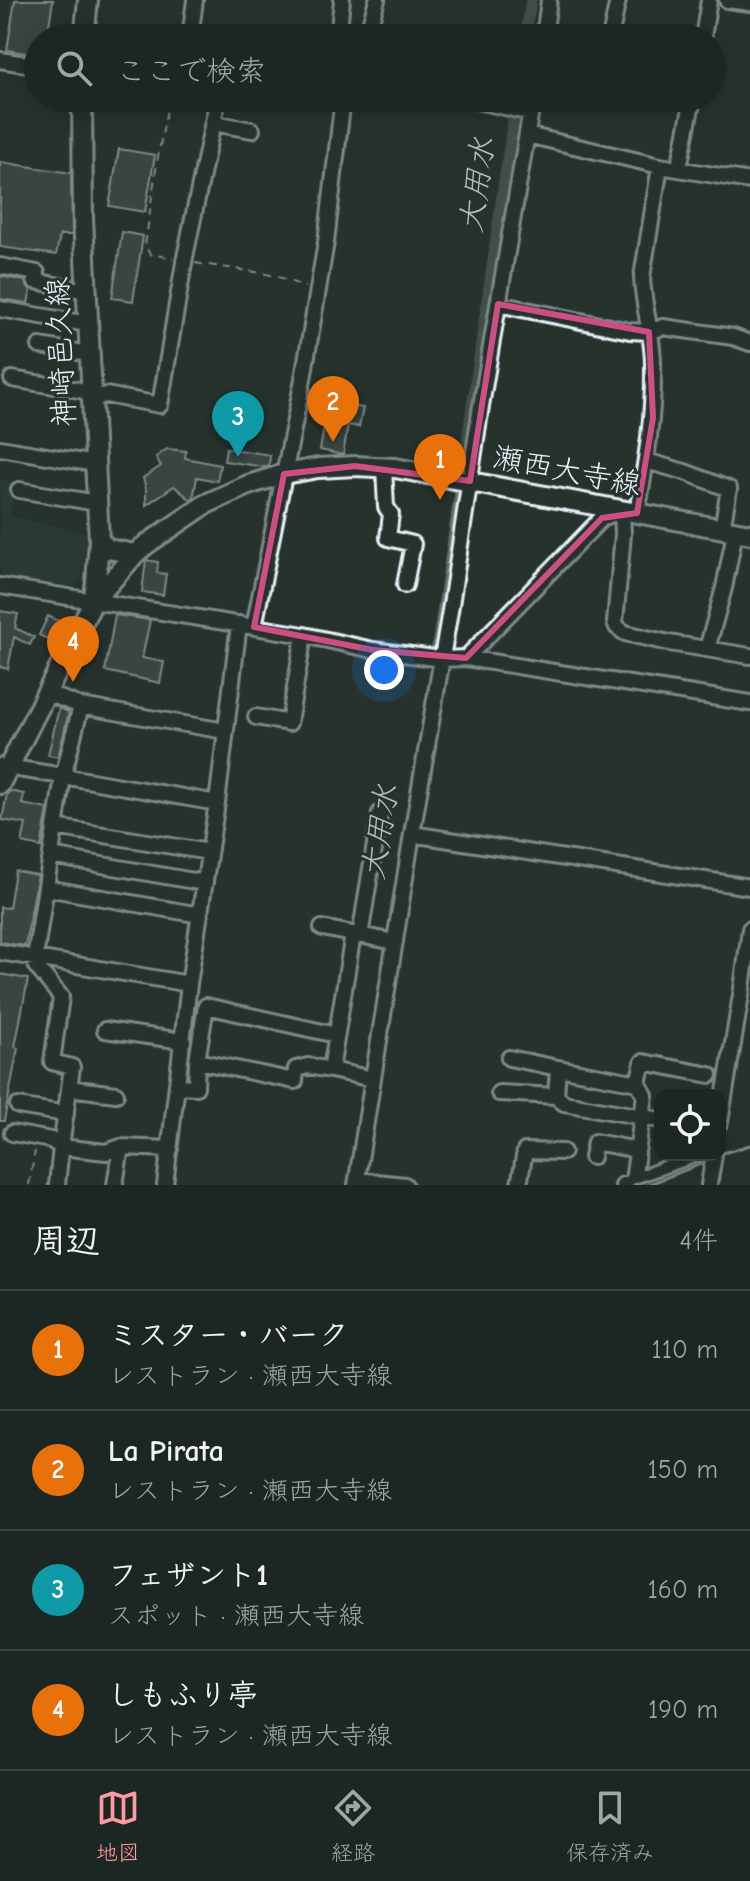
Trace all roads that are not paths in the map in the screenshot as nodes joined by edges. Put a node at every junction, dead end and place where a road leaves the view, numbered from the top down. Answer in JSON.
{"nodes":[{"id":1,"x":88,"y":0,"type":"edge"},
{"id":2,"x":195,"y":0,"type":"edge"},
{"id":3,"x":342,"y":0,"type":"edge"},
{"id":4,"x":377,"y":0,"type":"edge"},
{"id":5,"x":549,"y":0,"type":"edge"},
{"id":6,"x":618,"y":0,"type":"edge"},
{"id":7,"x":709,"y":0,"type":"edge"},
{"id":8,"x":727,"y":0,"type":"edge"},
{"id":9,"x":750,"y":3,"type":"edge"},
{"id":10,"x":85,"y":24,"type":"edge"},
{"id":11,"x":192,"y":24,"type":"edge"},
{"id":12,"x":339,"y":24,"type":"edge"},
{"id":13,"x":370,"y":24,"type":"edge"},
{"id":14,"x":546,"y":24,"type":"edge"},
{"id":15,"x":613,"y":24,"type":"edge"},
{"id":16,"x":705,"y":24,"type":"edge"},
{"id":17,"x":0,"y":60,"type":"edge"},
{"id":18,"x":24,"y":64,"type":"edge"},
{"id":19,"x":82,"y":112,"type":"edge"},
{"id":20,"x":215,"y":112,"type":"edge"},
{"id":21,"x":341,"y":112,"type":"edge"},
{"id":22,"x":524,"y":112,"type":"edge"},
{"id":23,"x":690,"y":112,"type":"edge"},
{"id":24,"x":213,"y":123,"type":"junction"},
{"id":25,"x":252,"y":130,"type":"dead end"},
{"id":26,"x":527,"y":135,"type":"junction"},
{"id":27,"x":660,"y":166,"type":"junction"},
{"id":28,"x":679,"y":168,"type":"junction"},
{"id":29,"x":750,"y":181,"type":"edge"},
{"id":30,"x":0,"y":266,"type":"edge"},
{"id":31,"x":86,"y":291,"type":"junction"},
{"id":32,"x":498,"y":304,"type":"junction"},
{"id":33,"x":0,"y":309,"type":"edge"},
{"id":34,"x":88,"y":324,"type":"junction"},
{"id":35,"x":649,"y":332,"type":"junction"},
{"id":36,"x":750,"y":343,"type":"edge"},
{"id":37,"x":40,"y":346,"type":"dead end"},
{"id":38,"x":89,"y":354,"type":"junction"},
{"id":39,"x":12,"y":379,"type":"dead end"},
{"id":40,"x":91,"y":399,"type":"junction"},
{"id":41,"x":0,"y":448,"type":"edge"},
{"id":42,"x":646,"y":461,"type":"junction"},
{"id":43,"x":95,"y":464,"type":"junction"},
{"id":44,"x":384,"y":468,"type":"junction"},
{"id":45,"x":284,"y":474,"type":"junction"},
{"id":46,"x":470,"y":481,"type":"junction"},
{"id":47,"x":19,"y":490,"type":"dead end"},
{"id":48,"x":97,"y":503,"type":"junction"},
{"id":49,"x":630,"y":512,"type":"junction"},
{"id":50,"x":736,"y":532,"type":"edge"},
{"id":51,"x":99,"y":540,"type":"junction"},
{"id":52,"x":135,"y":554,"type":"junction"},
{"id":53,"x":97,"y":572,"type":"junction"},
{"id":54,"x":116,"y":575,"type":"junction"},
{"id":55,"x":405,"y":585,"type":"dead end"},
{"id":56,"x":0,"y":586,"type":"edge"},
{"id":57,"x":93,"y":602,"type":"junction"},
{"id":58,"x":247,"y":625,"type":"junction"},
{"id":59,"x":304,"y":635,"type":"junction"},
{"id":60,"x":707,"y":649,"type":"junction"},
{"id":61,"x":750,"y":656,"type":"edge"},
{"id":62,"x":466,"y":658,"type":"junction"},
{"id":63,"x":442,"y":659,"type":"junction"},
{"id":64,"x":46,"y":693,"type":"junction"},
{"id":65,"x":750,"y":703,"type":"edge"},
{"id":66,"x":81,"y":706,"type":"junction"},
{"id":67,"x":256,"y":717,"type":"dead end"},
{"id":68,"x":225,"y":731,"type":"junction"},
{"id":69,"x":3,"y":773,"type":"edge"},
{"id":70,"x":60,"y":776,"type":"junction"},
{"id":71,"x":217,"y":803,"type":"junction"},
{"id":72,"x":380,"y":813,"type":"dead end"},
{"id":73,"x":55,"y":827,"type":"junction"},
{"id":74,"x":412,"y":834,"type":"junction"},
{"id":75,"x":209,"y":852,"type":"junction"},
{"id":76,"x":51,"y":856,"type":"junction"},
{"id":77,"x":205,"y":883,"type":"junction"},
{"id":78,"x":750,"y":887,"type":"edge"},
{"id":79,"x":46,"y":888,"type":"junction"},
{"id":80,"x":200,"y":915,"type":"junction"},
{"id":81,"x":322,"y":928,"type":"dead end"},
{"id":82,"x":750,"y":929,"type":"edge"},
{"id":83,"x":357,"y":935,"type":"junction"},
{"id":84,"x":392,"y":942,"type":"junction"},
{"id":85,"x":0,"y":952,"type":"edge"},
{"id":86,"x":35,"y":958,"type":"junction"},
{"id":87,"x":189,"y":984,"type":"junction"},
{"id":88,"x":105,"y":1030,"type":"dead end"},
{"id":89,"x":336,"y":1035,"type":"junction"},
{"id":90,"x":183,"y":1041,"type":"junction"},
{"id":91,"x":509,"y":1058,"type":"dead end"},
{"id":92,"x":197,"y":1061,"type":"junction"},
{"id":93,"x":558,"y":1068,"type":"junction"},
{"id":94,"x":331,"y":1070,"type":"junction"},
{"id":95,"x":710,"y":1075,"type":"dead end"},
{"id":96,"x":369,"y":1079,"type":"junction"},
{"id":97,"x":638,"y":1083,"type":"junction"},
{"id":98,"x":178,"y":1086,"type":"junction"},
{"id":99,"x":69,"y":1088,"type":"junction"},
{"id":100,"x":725,"y":1089,"type":"edge"},
{"id":101,"x":499,"y":1093,"type":"dead end"},
{"id":102,"x":116,"y":1094,"type":"dead end"},
{"id":103,"x":556,"y":1096,"type":"junction"},
{"id":104,"x":18,"y":1106,"type":"dead end"},
{"id":105,"x":66,"y":1114,"type":"junction"},
{"id":106,"x":641,"y":1117,"type":"junction"},
{"id":107,"x":654,"y":1119,"type":"edge"},
{"id":108,"x":12,"y":1133,"type":"dead end"},
{"id":109,"x":61,"y":1147,"type":"junction"},
{"id":110,"x":121,"y":1147,"type":"junction"},
{"id":111,"x":170,"y":1149,"type":"junction"},
{"id":112,"x":637,"y":1150,"type":"junction"},
{"id":113,"x":563,"y":1152,"type":"dead end"},
{"id":114,"x":592,"y":1157,"type":"dead end"},
{"id":115,"x":685,"y":1161,"type":"edge"},
{"id":116,"x":713,"y":1161,"type":"edge"},
{"id":117,"x":357,"y":1182,"type":"edge"},
{"id":118,"x":628,"y":1183,"type":"edge"},
{"id":119,"x":57,"y":1185,"type":"edge"},
{"id":120,"x":115,"y":1185,"type":"edge"},
{"id":121,"x":165,"y":1185,"type":"edge"},
{"id":122,"x":405,"y":1185,"type":"edge"},
{"id":123,"x":519,"y":1185,"type":"edge"},
{"id":124,"x":709,"y":1185,"type":"edge"}],
"edges":[{"from":1,"to":10,"type":"main road"},
{"from":2,"to":11,"type":"street"},
{"from":3,"to":12,"type":"street"},
{"from":4,"to":13,"type":"street"},
{"from":5,"to":14,"type":"street"},
{"from":6,"to":15,"type":"street"},
{"from":7,"to":16,"type":"street"},
{"from":8,"to":9,"type":"street"},
{"from":17,"to":18,"type":"street"},
{"from":19,"to":31,"type":"main road","name":"神崎邑久線"},
{"from":20,"to":24,"type":"street"},
{"from":21,"to":45,"type":"street"},
{"from":22,"to":26,"type":"street"},
{"from":23,"to":28,"type":"street"},
{"from":24,"to":25,"type":"street"},
{"from":24,"to":40,"type":"street"},
{"from":26,"to":27,"type":"street"},
{"from":26,"to":32,"type":"street"},
{"from":27,"to":28,"type":"street"},
{"from":27,"to":35,"type":"street"},
{"from":28,"to":29,"type":"street"},
{"from":30,"to":31,"type":"street"},
{"from":31,"to":34,"type":"main road","name":"神崎邑久線"},
{"from":32,"to":35,"type":"street"},
{"from":32,"to":46,"type":"street"},
{"from":33,"to":34,"type":"street"},
{"from":34,"to":38,"type":"main road","name":"神崎邑久線"},
{"from":35,"to":36,"type":"street"},
{"from":35,"to":42,"type":"street"},
{"from":37,"to":38,"type":"street"},
{"from":38,"to":40,"type":"main road","name":"神崎邑久線"},
{"from":39,"to":40,"type":"street"},
{"from":40,"to":43,"type":"main road","name":"神崎邑久線"},
{"from":41,"to":43,"type":"street"},
{"from":42,"to":49,"type":"street"},
{"from":42,"to":50,"type":"street"},
{"from":43,"to":48,"type":"main road","name":"神崎邑久線"},
{"from":44,"to":45,"type":"main road","name":"瀬西大寺線"},
{"from":44,"to":46,"type":"main road","name":"瀬西大寺線"},
{"from":44,"to":55,"type":"street"},
{"from":45,"to":52,"type":"main road","name":"瀬西大寺線"},
{"from":45,"to":58,"type":"street"},
{"from":46,"to":49,"type":"main road","name":"瀬西大寺線"},
{"from":46,"to":63,"type":"street"},
{"from":47,"to":48,"type":"street"},
{"from":48,"to":51,"type":"main road","name":"神崎邑久線"},
{"from":49,"to":50,"type":"main road","name":"瀬西大寺線"},
{"from":49,"to":60,"type":"street"},
{"from":49,"to":62,"type":"street"},
{"from":50,"to":60,"type":"street"},
{"from":51,"to":52,"type":"main road"},
{"from":51,"to":53,"type":"main road","name":"神崎邑久線"},
{"from":52,"to":54,"type":"main road","name":"瀬西大寺線"},
{"from":53,"to":54,"type":"main road"},
{"from":53,"to":57,"type":"main road","name":"神崎邑久線"},
{"from":54,"to":57,"type":"main road","name":"瀬西大寺線"},
{"from":56,"to":57,"type":"street"},
{"from":57,"to":58,"type":"street"},
{"from":57,"to":64,"type":"main road","name":"瀬西大寺線"},
{"from":58,"to":59,"type":"street"},
{"from":58,"to":68,"type":"street"},
{"from":59,"to":63,"type":"street"},
{"from":59,"to":67,"type":"street"},
{"from":60,"to":61,"type":"street"},
{"from":62,"to":63,"type":"street"},
{"from":62,"to":65,"type":"street"},
{"from":63,"to":74,"type":"street"},
{"from":64,"to":66,"type":"street"},
{"from":64,"to":69,"type":"main road","name":"瀬西大寺線"},
{"from":66,"to":68,"type":"street"},
{"from":66,"to":70,"type":"street"},
{"from":68,"to":71,"type":"street"},
{"from":69,"to":70,"type":"street"},
{"from":70,"to":71,"type":"street"},
{"from":70,"to":73,"type":"street"},
{"from":71,"to":75,"type":"street"},
{"from":72,"to":83,"type":"street"},
{"from":73,"to":75,"type":"street"},
{"from":73,"to":76,"type":"street"},
{"from":74,"to":78,"type":"street"},
{"from":74,"to":84,"type":"street"},
{"from":75,"to":77,"type":"street"},
{"from":76,"to":77,"type":"street"},
{"from":76,"to":79,"type":"street"},
{"from":77,"to":80,"type":"street"},
{"from":79,"to":80,"type":"street"},
{"from":79,"to":86,"type":"street"},
{"from":80,"to":87,"type":"street"},
{"from":81,"to":83,"type":"street"},
{"from":82,"to":100,"type":"street"},
{"from":83,"to":84,"type":"street"},
{"from":83,"to":89,"type":"street"},
{"from":84,"to":96,"type":"street"},
{"from":85,"to":86,"type":"street"},
{"from":86,"to":87,"type":"street"},
{"from":86,"to":99,"type":"street"},
{"from":87,"to":90,"type":"street"},
{"from":88,"to":90,"type":"street"},
{"from":89,"to":92,"type":"street"},
{"from":89,"to":94,"type":"street"},
{"from":90,"to":98,"type":"street"},
{"from":91,"to":93,"type":"street"},
{"from":92,"to":94,"type":"street"},
{"from":92,"to":98,"type":"street"},
{"from":93,"to":97,"type":"street"},
{"from":93,"to":103,"type":"street"},
{"from":94,"to":96,"type":"street"},
{"from":95,"to":97,"type":"street"},
{"from":96,"to":117,"type":"street"},
{"from":97,"to":106,"type":"street"},
{"from":98,"to":111,"type":"street"},
{"from":99,"to":102,"type":"street"},
{"from":99,"to":105,"type":"street"},
{"from":101,"to":103,"type":"street"},
{"from":103,"to":106,"type":"street"},
{"from":104,"to":105,"type":"street"},
{"from":105,"to":109,"type":"street"},
{"from":106,"to":107,"type":"street"},
{"from":106,"to":112,"type":"street"},
{"from":108,"to":109,"type":"street"},
{"from":109,"to":110,"type":"street"},
{"from":109,"to":119,"type":"street"},
{"from":110,"to":111,"type":"street"},
{"from":110,"to":120,"type":"street"},
{"from":111,"to":121,"type":"street"},
{"from":112,"to":114,"type":"street"},
{"from":112,"to":118,"type":"street"},
{"from":113,"to":123,"type":"street"},
{"from":115,"to":118,"type":"street"},
{"from":116,"to":124,"type":"street"},
{"from":117,"to":122,"type":"street"}]}
